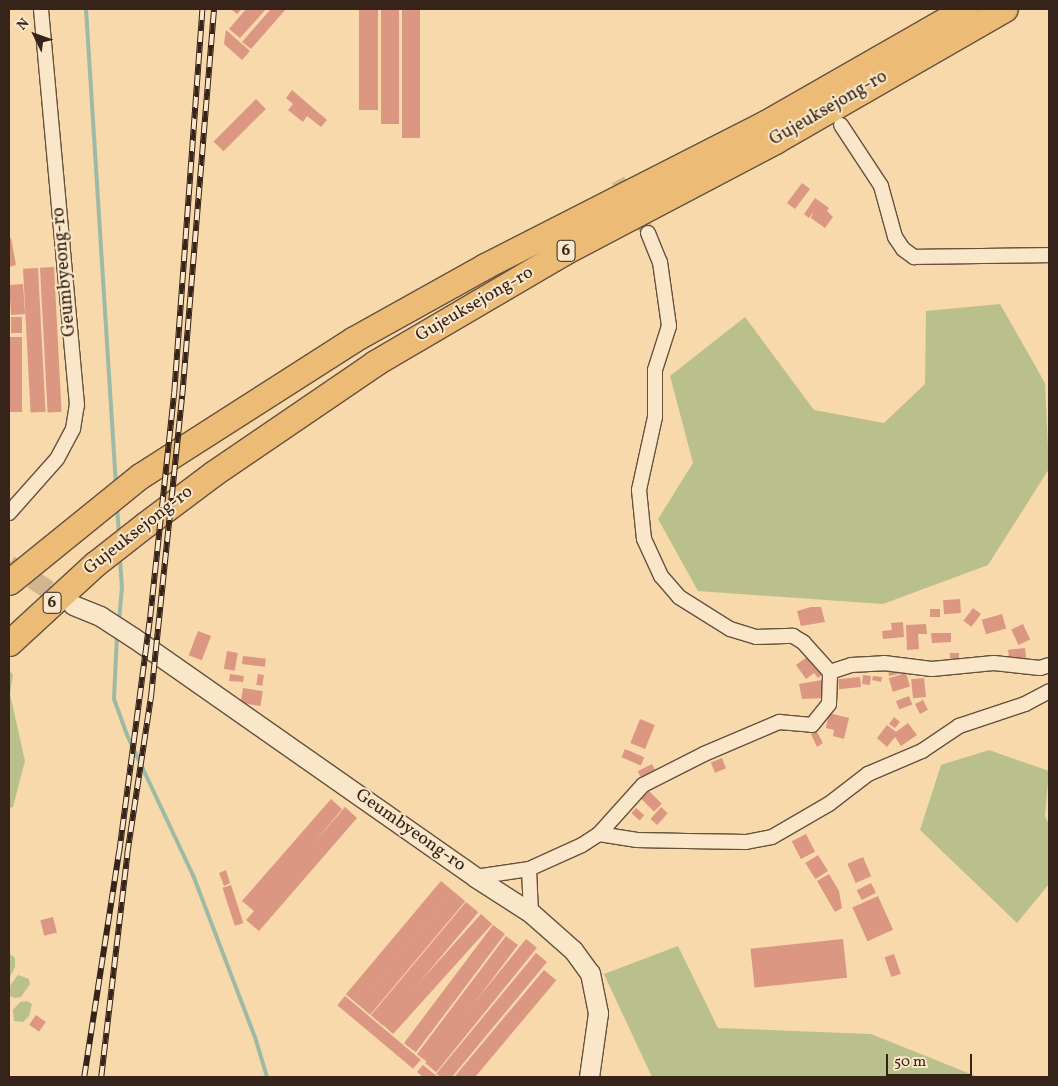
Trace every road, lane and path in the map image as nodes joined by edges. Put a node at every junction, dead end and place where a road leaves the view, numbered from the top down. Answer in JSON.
{"nodes":[{"id":1,"x":41,"y":9,"type":"edge"},
{"id":2,"x":965,"y":9,"type":"edge"},
{"id":3,"x":1005,"y":9,"type":"edge"},
{"id":4,"x":841,"y":126,"type":"dead end"},
{"id":5,"x":648,"y":233,"type":"tunnel mouth"},
{"id":6,"x":1049,"y":255,"type":"edge"},
{"id":7,"x":9,"y":513,"type":"edge"},
{"id":8,"x":9,"y":582,"type":"edge"},
{"id":9,"x":73,"y":606,"type":"tunnel mouth"},
{"id":10,"x":9,"y":643,"type":"edge"},
{"id":11,"x":1049,"y":665,"type":"edge"},
{"id":12,"x":830,"y":672,"type":"junction"},
{"id":13,"x":1049,"y":691,"type":"edge"},
{"id":14,"x":599,"y":834,"type":"junction"},
{"id":15,"x":529,"y":869,"type":"junction"},
{"id":16,"x":475,"y":877,"type":"junction"},
{"id":17,"x":531,"y":913,"type":"junction"},
{"id":18,"x":589,"y":1077,"type":"edge"}],
"edges":[{"from":1,"to":7,"type":"street","name":"Geumbyeong-ro"},
{"from":2,"to":8,"type":"highway","name":"Gujeuksejong-ro","number":"6"},
{"from":3,"to":10,"type":"highway","name":"Gujeuksejong-ro","number":"6"},
{"from":4,"to":6,"type":"street"},
{"from":5,"to":12,"type":"street"},
{"from":9,"to":16,"type":"street","name":"Geumbyeong-ro"},
{"from":11,"to":12,"type":"street"},
{"from":12,"to":14,"type":"street"},
{"from":13,"to":14,"type":"street"},
{"from":14,"to":15,"type":"street"},
{"from":15,"to":16,"type":"street"},
{"from":15,"to":17,"type":"street"},
{"from":16,"to":17,"type":"street","name":"Geumbyeong-ro"},
{"from":17,"to":18,"type":"street","name":"Geumbyeong-ro"}]}
